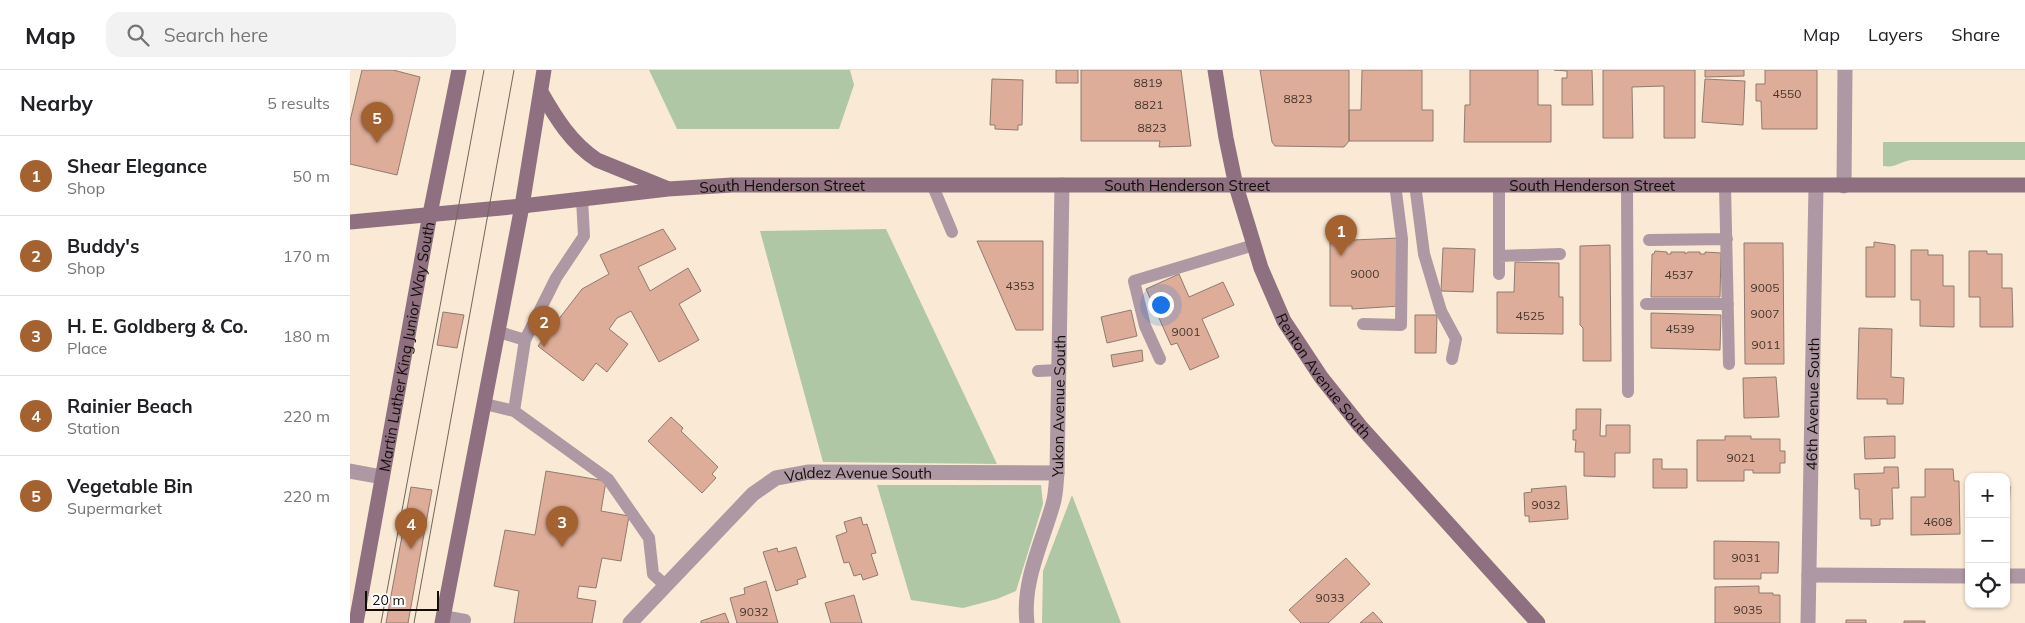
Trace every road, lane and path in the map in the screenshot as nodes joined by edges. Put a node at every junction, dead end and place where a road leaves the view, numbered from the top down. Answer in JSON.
{"nodes":[{"id":1,"x":459,"y":70,"type":"edge"},
{"id":2,"x":544,"y":70,"type":"edge"},
{"id":3,"x":1215,"y":70,"type":"edge"},
{"id":4,"x":1845,"y":70,"type":"edge"},
{"id":5,"x":541,"y":92,"type":"junction"},
{"id":6,"x":932,"y":184,"type":"junction"},
{"id":7,"x":1395,"y":184,"type":"junction"},
{"id":8,"x":1415,"y":184,"type":"junction"},
{"id":9,"x":1062,"y":185,"type":"junction"},
{"id":10,"x":1499,"y":185,"type":"junction"},
{"id":11,"x":2025,"y":185,"type":"edge"},
{"id":12,"x":1236,"y":186,"type":"junction"},
{"id":13,"x":1627,"y":186,"type":"junction"},
{"id":14,"x":1725,"y":186,"type":"junction"},
{"id":15,"x":1816,"y":186,"type":"junction"},
{"id":16,"x":1844,"y":186,"type":"junction"},
{"id":17,"x":668,"y":189,"type":"junction"},
{"id":18,"x":582,"y":199,"type":"junction"},
{"id":19,"x":522,"y":206,"type":"junction"},
{"id":20,"x":430,"y":214,"type":"junction"},
{"id":21,"x":350,"y":224,"type":"edge"},
{"id":22,"x":952,"y":232,"type":"dead end"},
{"id":23,"x":1727,"y":239,"type":"junction"},
{"id":24,"x":1649,"y":240,"type":"dead end"},
{"id":25,"x":1254,"y":245,"type":"junction"},
{"id":26,"x":1560,"y":254,"type":"dead end"},
{"id":27,"x":1499,"y":256,"type":"junction"},
{"id":28,"x":1499,"y":274,"type":"dead end"},
{"id":29,"x":1646,"y":304,"type":"dead end"},
{"id":30,"x":1728,"y":304,"type":"junction"},
{"id":31,"x":1363,"y":324,"type":"dead end"},
{"id":32,"x":498,"y":332,"type":"junction"},
{"id":33,"x":525,"y":340,"type":"junction"},
{"id":34,"x":1452,"y":358,"type":"dead end"},
{"id":35,"x":1160,"y":359,"type":"dead end"},
{"id":36,"x":1730,"y":364,"type":"dead end"},
{"id":37,"x":1059,"y":370,"type":"junction"},
{"id":38,"x":1038,"y":371,"type":"dead end"},
{"id":39,"x":1628,"y":392,"type":"dead end"},
{"id":40,"x":485,"y":404,"type":"junction"},
{"id":41,"x":514,"y":411,"type":"junction"},
{"id":42,"x":350,"y":471,"type":"edge"},
{"id":43,"x":1057,"y":473,"type":"junction"},
{"id":44,"x":382,"y":477,"type":"junction"},
{"id":45,"x":1808,"y":575,"type":"junction"},
{"id":46,"x":1965,"y":576,"type":"edge"},
{"id":47,"x":2010,"y":576,"type":"edge"},
{"id":48,"x":2025,"y":576,"type":"edge"},
{"id":49,"x":666,"y":586,"type":"junction"},
{"id":50,"x":443,"y":620,"type":"edge"},
{"id":51,"x":465,"y":620,"type":"dead end"},
{"id":52,"x":356,"y":623,"type":"edge"},
{"id":53,"x":630,"y":623,"type":"edge"},
{"id":54,"x":1027,"y":623,"type":"edge"},
{"id":55,"x":1538,"y":623,"type":"edge"},
{"id":56,"x":1808,"y":623,"type":"edge"}],
"edges":[{"from":1,"to":20,"type":"main road","name":"Martin Luther King Junior Way South"},
{"from":2,"to":5,"type":"main road"},
{"from":3,"to":12,"type":"main road","name":"Renton Avenue South"},
{"from":4,"to":16,"type":"street"},
{"from":5,"to":17,"type":"main road"},
{"from":5,"to":19,"type":"main road"},
{"from":6,"to":9,"type":"main road","name":"South Henderson Street"},
{"from":6,"to":17,"type":"main road","name":"South Henderson Street"},
{"from":6,"to":22,"type":"lane"},
{"from":7,"to":8,"type":"main road","name":"South Henderson Street"},
{"from":7,"to":12,"type":"main road","name":"South Henderson Street"},
{"from":7,"to":31,"type":"lane"},
{"from":8,"to":10,"type":"main road","name":"South Henderson Street"},
{"from":8,"to":34,"type":"lane"},
{"from":9,"to":12,"type":"main road","name":"South Henderson Street"},
{"from":9,"to":37,"type":"street","name":"Yukon Avenue South"},
{"from":10,"to":13,"type":"main road","name":"South Henderson Street"},
{"from":10,"to":27,"type":"lane"},
{"from":11,"to":16,"type":"main road","name":"South Henderson Street"},
{"from":12,"to":25,"type":"main road","name":"Renton Avenue South"},
{"from":13,"to":14,"type":"main road","name":"South Henderson Street"},
{"from":13,"to":39,"type":"lane"},
{"from":14,"to":15,"type":"main road","name":"South Henderson Street"},
{"from":14,"to":23,"type":"lane"},
{"from":15,"to":16,"type":"main road","name":"South Henderson Street"},
{"from":15,"to":45,"type":"street","name":"46th Avenue South"},
{"from":17,"to":18,"type":"main road","name":"South Henderson Street"},
{"from":18,"to":19,"type":"main road","name":"South Henderson Street"},
{"from":18,"to":33,"type":"lane"},
{"from":19,"to":20,"type":"main road","name":"South Henderson Street"},
{"from":19,"to":32,"type":"main road"},
{"from":20,"to":21,"type":"main road","name":"South Henderson Street"},
{"from":20,"to":44,"type":"main road","name":"Martin Luther King Junior Way South"},
{"from":23,"to":24,"type":"lane"},
{"from":23,"to":30,"type":"lane"},
{"from":25,"to":35,"type":"lane"},
{"from":25,"to":55,"type":"main road","name":"Renton Avenue South"},
{"from":26,"to":27,"type":"lane"},
{"from":27,"to":28,"type":"lane"},
{"from":29,"to":30,"type":"lane"},
{"from":30,"to":36,"type":"lane"},
{"from":32,"to":33,"type":"lane"},
{"from":32,"to":40,"type":"main road"},
{"from":33,"to":41,"type":"lane"},
{"from":37,"to":38,"type":"lane"},
{"from":37,"to":43,"type":"street","name":"Yukon Avenue South"},
{"from":40,"to":41,"type":"lane"},
{"from":40,"to":50,"type":"main road"},
{"from":41,"to":49,"type":"lane"},
{"from":42,"to":44,"type":"street"},
{"from":43,"to":49,"type":"street","name":"Valdez Avenue South"},
{"from":43,"to":54,"type":"street","name":"Yukon Avenue South"},
{"from":44,"to":52,"type":"main road","name":"Martin Luther King Junior Way South"},
{"from":45,"to":46,"type":"street"},
{"from":45,"to":56,"type":"street","name":"46th Avenue South"},
{"from":47,"to":48,"type":"street"},
{"from":49,"to":53,"type":"street","name":"Valdez Avenue South"},
{"from":50,"to":51,"type":"lane"}]}
